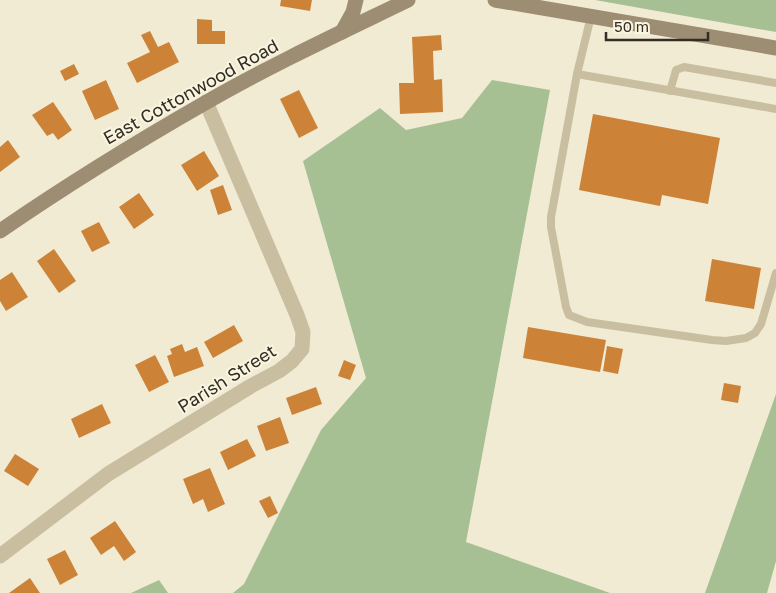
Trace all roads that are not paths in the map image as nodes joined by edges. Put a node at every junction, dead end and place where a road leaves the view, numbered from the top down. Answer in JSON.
{"nodes":[{"id":1,"x":356,"y":0,"type":"edge"},
{"id":2,"x":408,"y":0,"type":"edge"},
{"id":3,"x":496,"y":0,"type":"edge"},
{"id":4,"x":541,"y":4,"type":"edge"},
{"id":5,"x":591,"y":16,"type":"junction"},
{"id":6,"x":342,"y":32,"type":"junction"},
{"id":7,"x":776,"y":48,"type":"edge"},
{"id":8,"x":577,"y":74,"type":"junction"},
{"id":9,"x":776,"y":83,"type":"edge"},
{"id":10,"x":670,"y":91,"type":"junction"},
{"id":11,"x":206,"y":102,"type":"junction"},
{"id":12,"x":776,"y":109,"type":"edge"},
{"id":13,"x":0,"y":231,"type":"edge"},
{"id":14,"x":776,"y":273,"type":"edge"},
{"id":15,"x":0,"y":556,"type":"edge"}],
"edges":[{"from":1,"to":6,"type":"main road"},
{"from":2,"to":6,"type":"main road","name":"East Cottonwood Road"},
{"from":3,"to":4,"type":"main road"},
{"from":4,"to":5,"type":"main road"},
{"from":5,"to":7,"type":"main road"},
{"from":5,"to":8,"type":"lane"},
{"from":6,"to":11,"type":"main road","name":"East Cottonwood Road"},
{"from":8,"to":10,"type":"lane"},
{"from":8,"to":14,"type":"lane"},
{"from":9,"to":10,"type":"lane"},
{"from":10,"to":12,"type":"lane"},
{"from":11,"to":13,"type":"main road","name":"East Cottonwood Road"},
{"from":11,"to":15,"type":"street","name":"Parish Street"}]}
